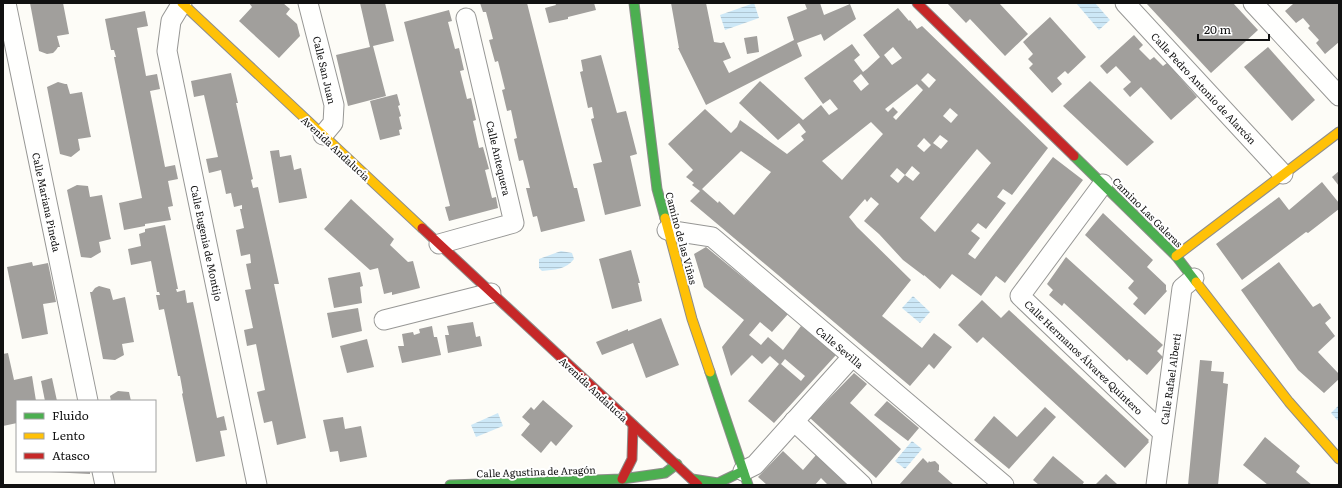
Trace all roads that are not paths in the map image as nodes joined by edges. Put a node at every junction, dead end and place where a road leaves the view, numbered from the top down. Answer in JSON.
{"nodes":[{"id":1,"x":6,"y":3,"type":"edge"},
{"id":2,"x":182,"y":3,"type":"edge"},
{"id":3,"x":308,"y":3,"type":"edge"},
{"id":4,"x":634,"y":3,"type":"edge"},
{"id":5,"x":917,"y":3,"type":"edge"},
{"id":6,"x":1125,"y":3,"type":"edge"},
{"id":7,"x":1253,"y":3,"type":"edge"},
{"id":8,"x":466,"y":18,"type":"dead end"},
{"id":9,"x":1339,"y":96,"type":"edge"},
{"id":10,"x":1339,"y":132,"type":"edge"},
{"id":11,"x":323,"y":135,"type":"junction"},
{"id":12,"x":1283,"y":174,"type":"junction"},
{"id":13,"x":1103,"y":184,"type":"junction"},
{"id":14,"x":667,"y":230,"type":"junction"},
{"id":15,"x":439,"y":244,"type":"junction"},
{"id":16,"x":1176,"y":256,"type":"junction"},
{"id":17,"x":1194,"y":278,"type":"junction"},
{"id":18,"x":491,"y":293,"type":"junction"},
{"id":19,"x":384,"y":320,"type":"dead end"},
{"id":20,"x":852,"y":357,"type":"junction"},
{"id":21,"x":88,"y":400,"type":"edge"},
{"id":22,"x":794,"y":421,"type":"junction"},
{"id":23,"x":633,"y":425,"type":"junction"},
{"id":24,"x":1162,"y":432,"type":"junction"},
{"id":25,"x":1339,"y":459,"type":"edge"},
{"id":26,"x":676,"y":464,"type":"junction"},
{"id":27,"x":102,"y":472,"type":"edge"},
{"id":28,"x":745,"y":478,"type":"edge"},
{"id":29,"x":622,"y":479,"type":"junction"},
{"id":30,"x":695,"y":482,"type":"edge"},
{"id":31,"x":580,"y":483,"type":"edge"},
{"id":32,"x":105,"y":485,"type":"edge"},
{"id":33,"x":257,"y":485,"type":"edge"},
{"id":34,"x":450,"y":485,"type":"edge"},
{"id":35,"x":862,"y":485,"type":"edge"},
{"id":36,"x":1004,"y":485,"type":"edge"},
{"id":37,"x":1156,"y":485,"type":"edge"}],
"edges":[{"from":1,"to":21,"type":"street","name":"Calle Mariana Pineda"},
{"from":2,"to":11,"type":"street","name":"Avenida Andalucía"},
{"from":2,"to":33,"type":"street","name":"Calle Eugenia de Montijo"},
{"from":3,"to":11,"type":"street","name":"Calle San Juan"},
{"from":4,"to":14,"type":"street","name":"Camino de las Viñas"},
{"from":5,"to":13,"type":"street","name":"Camino Las Galeras"},
{"from":6,"to":12,"type":"street","name":"Calle Pedro Antonio de Alarcón"},
{"from":7,"to":9,"type":"street"},
{"from":8,"to":15,"type":"street","name":"Calle Antequera"},
{"from":10,"to":12,"type":"street"},
{"from":11,"to":15,"type":"street","name":"Avenida Andalucía"},
{"from":12,"to":16,"type":"street"},
{"from":13,"to":16,"type":"street","name":"Camino Las Galeras"},
{"from":13,"to":24,"type":"street","name":"Calle Hermanos Álvarez Quintero"},
{"from":14,"to":20,"type":"street","name":"Calle Sevilla"},
{"from":14,"to":28,"type":"street","name":"Camino de las Viñas"},
{"from":15,"to":18,"type":"street","name":"Avenida Andalucía"},
{"from":16,"to":17,"type":"street","name":"Camino Las Galeras"},
{"from":17,"to":24,"type":"street","name":"Calle Rafael Alberti"},
{"from":17,"to":25,"type":"street","name":"Camino Las Galeras"},
{"from":18,"to":19,"type":"street"},
{"from":18,"to":23,"type":"street","name":"Avenida Andalucía"},
{"from":20,"to":22,"type":"street"},
{"from":20,"to":36,"type":"street","name":"Calle Sevilla"},
{"from":22,"to":28,"type":"street"},
{"from":22,"to":35,"type":"street"},
{"from":23,"to":26,"type":"street","name":"Avenida Andalucía"},
{"from":23,"to":29,"type":"street"},
{"from":24,"to":37,"type":"street","name":"Calle Rafael Alberti"},
{"from":26,"to":29,"type":"street","name":"Calle Agustina de Aragón"},
{"from":26,"to":30,"type":"street","name":"Avenida Andalucía"},
{"from":27,"to":32,"type":"street"},
{"from":28,"to":30,"type":"street"},
{"from":29,"to":31,"type":"street","name":"Calle Agustina de Aragón"},
{"from":31,"to":34,"type":"street","name":"Calle Agustina de Aragón"}]}
